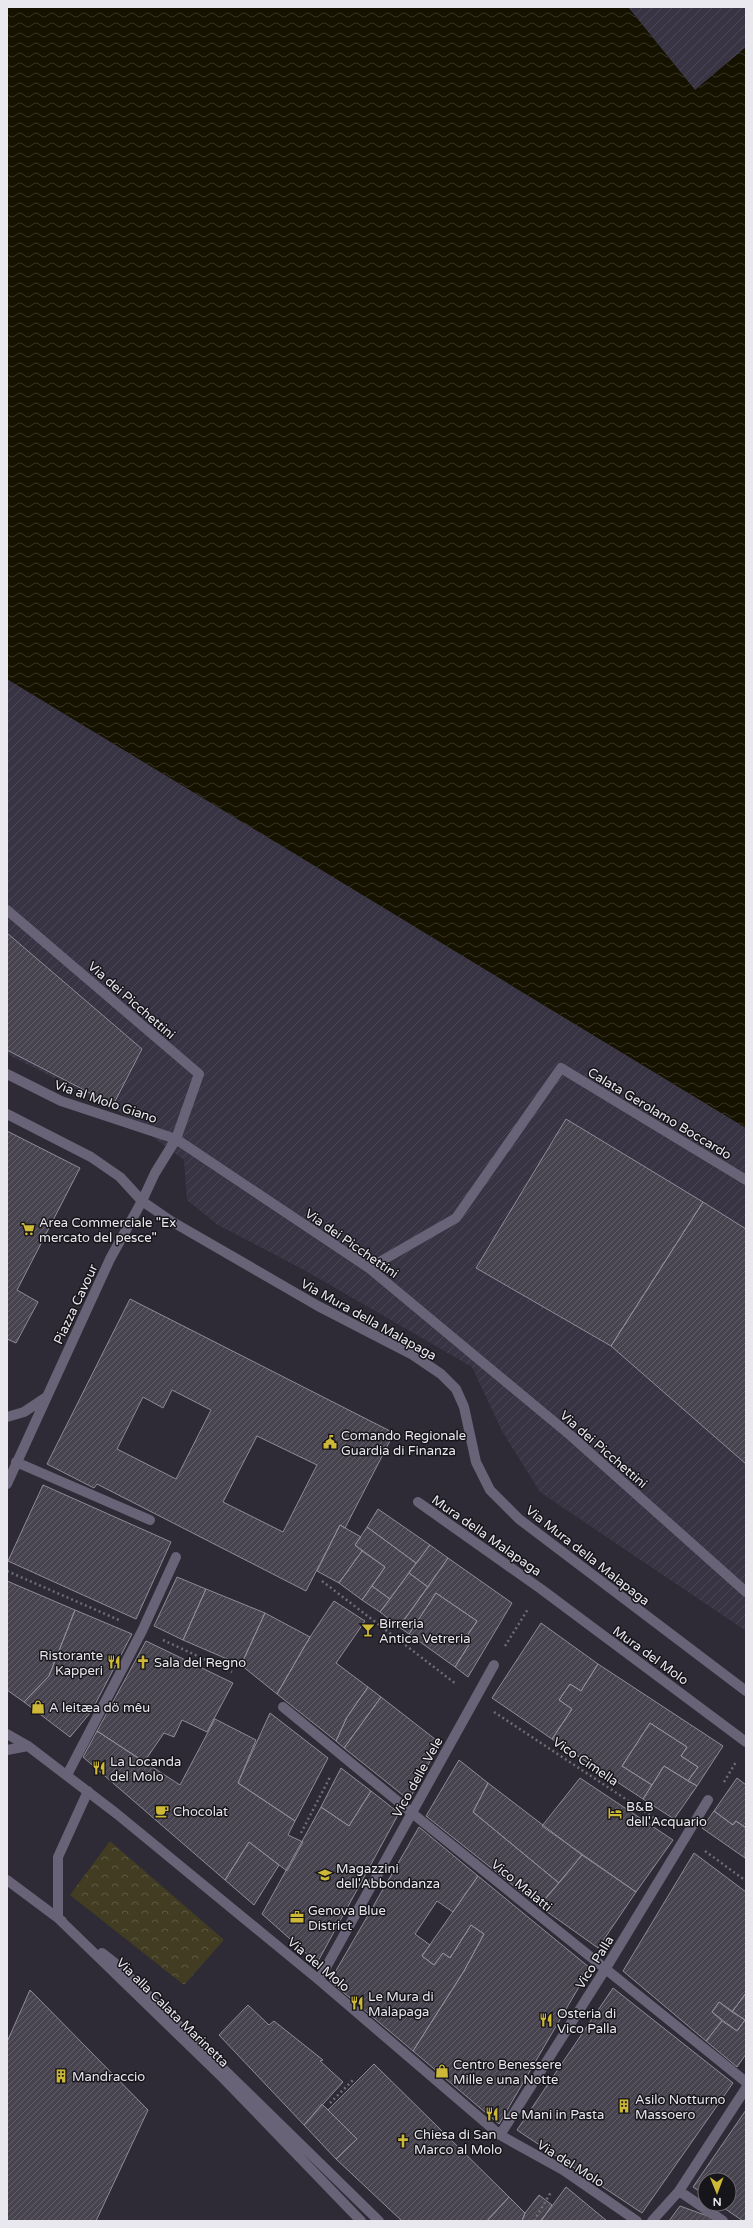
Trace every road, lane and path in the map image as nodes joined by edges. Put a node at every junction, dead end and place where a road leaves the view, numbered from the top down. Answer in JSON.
{"nodes":[{"id":1,"x":7,"y":910,"type":"edge"},
{"id":2,"x":7,"y":1074,"type":"edge"},
{"id":3,"x":7,"y":1114,"type":"edge"},
{"id":4,"x":176,"y":1139,"type":"junction"},
{"id":5,"x":746,"y":1180,"type":"edge"},
{"id":6,"x":142,"y":1201,"type":"junction"},
{"id":7,"x":368,"y":1268,"type":"junction"},
{"id":8,"x":45,"y":1398,"type":"junction"},
{"id":9,"x":7,"y":1417,"type":"edge"},
{"id":10,"x":16,"y":1462,"type":"junction"},
{"id":11,"x":8,"y":1478,"type":"edge"},
{"id":12,"x":418,"y":1502,"type":"dead end"},
{"id":13,"x":150,"y":1520,"type":"dead end"},
{"id":14,"x":176,"y":1557,"type":"dead end"},
{"id":15,"x":322,"y":1581,"type":"dead end"},
{"id":16,"x":541,"y":1589,"type":"junction"},
{"id":17,"x":746,"y":1592,"type":"edge"},
{"id":18,"x":494,"y":1665,"type":"joint"},
{"id":19,"x":746,"y":1691,"type":"edge"},
{"id":20,"x":475,"y":1698,"type":"junction"},
{"id":21,"x":283,"y":1706,"type":"dead end"},
{"id":22,"x":7,"y":1734,"type":"edge"},
{"id":23,"x":746,"y":1742,"type":"edge"},
{"id":24,"x":28,"y":1746,"type":"junction"},
{"id":25,"x":7,"y":1750,"type":"edge"},
{"id":26,"x":341,"y":1756,"type":"junction"},
{"id":27,"x":67,"y":1776,"type":"junction"},
{"id":28,"x":88,"y":1791,"type":"junction"},
{"id":29,"x":708,"y":1800,"type":"dead end"},
{"id":30,"x":412,"y":1813,"type":"junction"},
{"id":31,"x":301,"y":1833,"type":"dead end"},
{"id":32,"x":686,"y":1839,"type":"junction"},
{"id":33,"x":7,"y":1880,"type":"edge"},
{"id":34,"x":746,"y":1881,"type":"edge"},
{"id":35,"x":58,"y":1918,"type":"junction"},
{"id":36,"x":606,"y":1968,"type":"junction"},
{"id":37,"x":318,"y":1980,"type":"junction"},
{"id":38,"x":354,"y":2079,"type":"dead end"},
{"id":39,"x":746,"y":2082,"type":"edge"},
{"id":40,"x":746,"y":2088,"type":"edge"},
{"id":41,"x":330,"y":2103,"type":"dead end"},
{"id":42,"x":500,"y":2135,"type":"junction"},
{"id":43,"x":563,"y":2170,"type":"junction"},
{"id":44,"x":679,"y":2191,"type":"junction"},
{"id":45,"x":361,"y":2221,"type":"edge"},
{"id":46,"x":379,"y":2221,"type":"edge"},
{"id":47,"x":534,"y":2221,"type":"edge"},
{"id":48,"x":637,"y":2221,"type":"edge"},
{"id":49,"x":652,"y":2221,"type":"edge"},
{"id":50,"x":723,"y":2221,"type":"edge"}],
"edges":[{"from":1,"to":4,"type":"street","name":"Via dei Picchettini"},
{"from":2,"to":4,"type":"street","name":"Via al Molo Giano"},
{"from":3,"to":6,"type":"street","name":"Via Mura della Malapaga"},
{"from":4,"to":6,"type":"street","name":"Piazza Cavour"},
{"from":4,"to":7,"type":"street","name":"Via dei Picchettini"},
{"from":5,"to":7,"type":"street","name":"Calata Gerolamo Boccardo"},
{"from":6,"to":8,"type":"street","name":"Piazza Cavour"},
{"from":6,"to":19,"type":"street","name":"Via Mura della Malapaga"},
{"from":7,"to":17,"type":"street","name":"Via dei Picchettini"},
{"from":8,"to":9,"type":"street"},
{"from":8,"to":10,"type":"street","name":"Piazza Cavour"},
{"from":10,"to":11,"type":"street","name":"Piazza Cavour"},
{"from":10,"to":13,"type":"street"},
{"from":12,"to":16,"type":"street","name":"Mura della Malapaga"},
{"from":14,"to":27,"type":"street"},
{"from":15,"to":20,"type":"path","name":"Vico Cimella"},
{"from":16,"to":18,"type":"path"},
{"from":16,"to":23,"type":"street","name":"Mura del Molo"},
{"from":18,"to":20,"type":"street","name":"Vico delle Vele"},
{"from":20,"to":30,"type":"street","name":"Vico delle Vele"},
{"from":20,"to":32,"type":"path","name":"Vico Cimella"},
{"from":21,"to":26,"type":"street","name":"Vico Malatti"},
{"from":22,"to":24,"type":"street","name":"Via del Molo"},
{"from":24,"to":25,"type":"street"},
{"from":24,"to":27,"type":"street","name":"Via del Molo"},
{"from":26,"to":30,"type":"street","name":"Vico Malatti"},
{"from":26,"to":31,"type":"path"},
{"from":27,"to":28,"type":"street","name":"Via del Molo"},
{"from":28,"to":35,"type":"street"},
{"from":28,"to":37,"type":"street","name":"Via del Molo"},
{"from":29,"to":32,"type":"street","name":"Vico Palla"},
{"from":30,"to":36,"type":"street","name":"Vico Malatti"},
{"from":30,"to":37,"type":"street","name":"Vico delle Vele"},
{"from":32,"to":34,"type":"path","name":"Vico Cimella"},
{"from":32,"to":36,"type":"street","name":"Vico Palla"},
{"from":33,"to":35,"type":"street"},
{"from":35,"to":45,"type":"street","name":"Via alla Calata Marinetta"},
{"from":35,"to":46,"type":"street"},
{"from":36,"to":39,"type":"street","name":"Vico Malatti"},
{"from":36,"to":42,"type":"street","name":"Vico Palla"},
{"from":37,"to":42,"type":"street","name":"Via del Molo"},
{"from":38,"to":41,"type":"path"},
{"from":40,"to":44,"type":"street"},
{"from":42,"to":43,"type":"street","name":"Via del Molo"},
{"from":43,"to":47,"type":"path"},
{"from":43,"to":48,"type":"street","name":"Via del Molo"},
{"from":44,"to":49,"type":"street"},
{"from":44,"to":50,"type":"street"}]}
